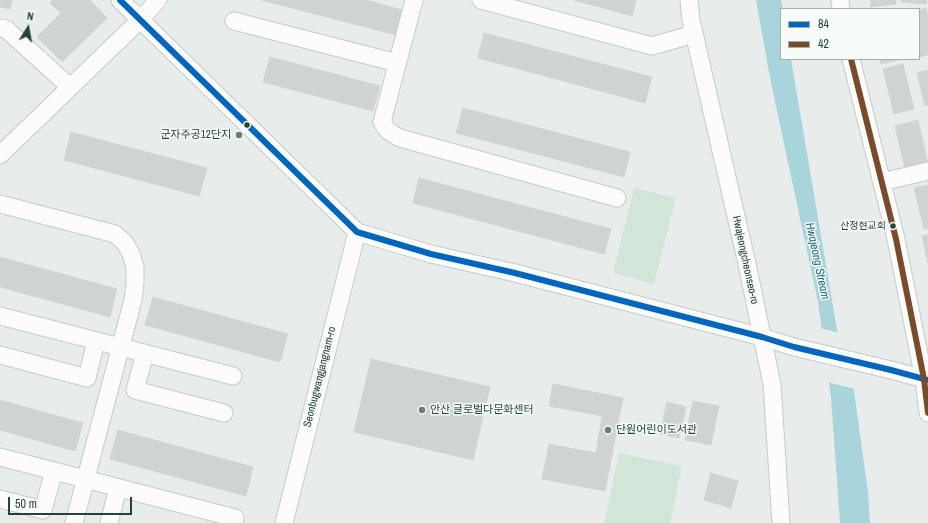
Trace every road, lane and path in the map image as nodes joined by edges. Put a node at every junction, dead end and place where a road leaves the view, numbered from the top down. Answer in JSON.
{"nodes":[{"id":1,"x":120,"y":0,"type":"edge"},
{"id":2,"x":158,"y":0,"type":"edge"},
{"id":3,"x":414,"y":0,"type":"edge"},
{"id":4,"x":481,"y":0,"type":"edge"},
{"id":5,"x":690,"y":0,"type":"edge"},
{"id":6,"x":140,"y":20,"type":"junction"},
{"id":7,"x":234,"y":21,"type":"dead end"},
{"id":8,"x":0,"y":28,"type":"edge"},
{"id":9,"x":694,"y":34,"type":"junction"},
{"id":10,"x":851,"y":60,"type":"edge"},
{"id":11,"x":397,"y":63,"type":"junction"},
{"id":12,"x":70,"y":87,"type":"junction"},
{"id":13,"x":0,"y":155,"type":"edge"},
{"id":14,"x":928,"y":171,"type":"edge"},
{"id":15,"x":882,"y":182,"type":"junction"},
{"id":16,"x":617,"y":198,"type":"dead end"},
{"id":17,"x":0,"y":204,"type":"edge"},
{"id":18,"x":357,"y":232,"type":"junction"},
{"id":19,"x":0,"y":316,"type":"edge"},
{"id":20,"x":762,"y":336,"type":"junction"},
{"id":21,"x":96,"y":341,"type":"junction"},
{"id":22,"x":121,"y":347,"type":"junction"},
{"id":23,"x":145,"y":353,"type":"junction"},
{"id":24,"x":0,"y":355,"type":"edge"},
{"id":25,"x":233,"y":376,"type":"dead end"},
{"id":26,"x":926,"y":380,"type":"edge"},
{"id":27,"x":224,"y":413,"type":"dead end"},
{"id":28,"x":928,"y":413,"type":"edge"},
{"id":29,"x":0,"y":458,"type":"edge"},
{"id":30,"x":54,"y":471,"type":"junction"},
{"id":31,"x":86,"y":480,"type":"junction"},
{"id":32,"x":118,"y":488,"type":"junction"},
{"id":33,"x":0,"y":499,"type":"edge"},
{"id":34,"x":74,"y":523,"type":"edge"},
{"id":35,"x":109,"y":523,"type":"edge"},
{"id":36,"x":234,"y":523,"type":"edge"},
{"id":37,"x":284,"y":523,"type":"edge"},
{"id":38,"x":781,"y":523,"type":"edge"}],
"edges":[{"from":1,"to":6,"type":"street"},
{"from":2,"to":6,"type":"street"},
{"from":3,"to":11,"type":"street"},
{"from":4,"to":9,"type":"street"},
{"from":5,"to":9,"type":"street","name":"Hwajeongcheonseo-ro"},
{"from":6,"to":12,"type":"street"},
{"from":6,"to":18,"type":"street"},
{"from":7,"to":11,"type":"street"},
{"from":8,"to":12,"type":"street"},
{"from":9,"to":20,"type":"street","name":"Hwajeongcheonseo-ro"},
{"from":10,"to":15,"type":"street"},
{"from":11,"to":16,"type":"street"},
{"from":12,"to":13,"type":"street"},
{"from":14,"to":15,"type":"street"},
{"from":15,"to":26,"type":"street"},
{"from":17,"to":22,"type":"street"},
{"from":18,"to":20,"type":"street"},
{"from":18,"to":37,"type":"street","name":"Seonbugwangjangnam-ro"},
{"from":19,"to":21,"type":"street"},
{"from":20,"to":26,"type":"street"},
{"from":20,"to":38,"type":"street","name":"Hwajeongcheonseo-ro"},
{"from":21,"to":22,"type":"street"},
{"from":21,"to":24,"type":"street"},
{"from":22,"to":23,"type":"street"},
{"from":22,"to":31,"type":"street"},
{"from":23,"to":25,"type":"street"},
{"from":23,"to":27,"type":"street"},
{"from":26,"to":28,"type":"street"},
{"from":29,"to":30,"type":"street"},
{"from":30,"to":31,"type":"street"},
{"from":30,"to":33,"type":"street"},
{"from":31,"to":32,"type":"street"},
{"from":31,"to":34,"type":"street"},
{"from":32,"to":35,"type":"street"},
{"from":32,"to":36,"type":"street"}]}
